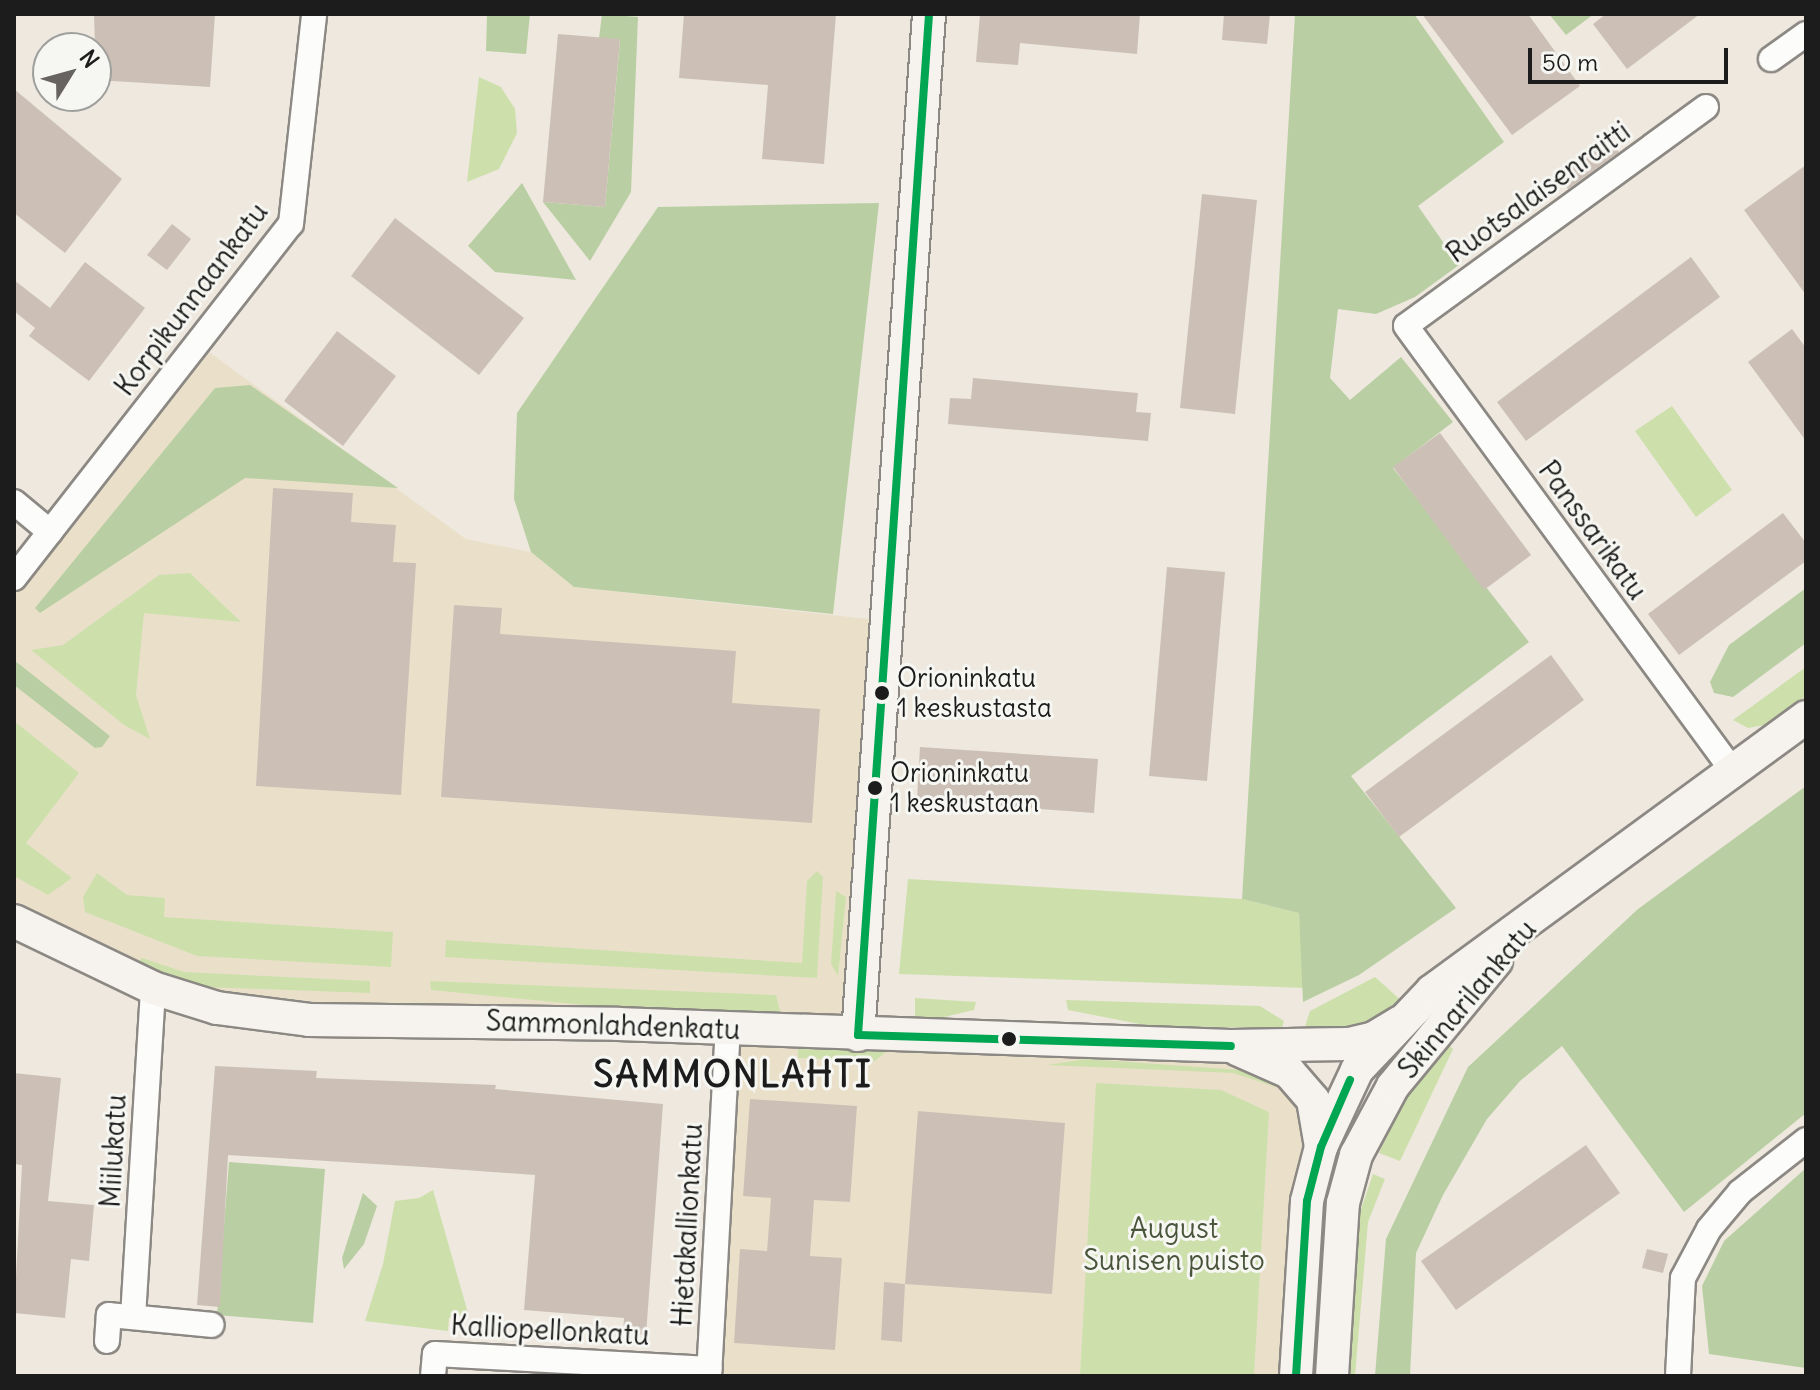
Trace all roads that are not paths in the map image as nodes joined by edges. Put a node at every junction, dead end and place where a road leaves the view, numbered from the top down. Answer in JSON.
{"nodes":[{"id":1,"x":314,"y":14,"type":"edge"},
{"id":2,"x":929,"y":14,"type":"edge"},
{"id":3,"x":1806,"y":34,"type":"edge"},
{"id":4,"x":1771,"y":59,"type":"dead end"},
{"id":5,"x":1706,"y":107,"type":"dead end"},
{"id":6,"x":1406,"y":326,"type":"joint"},
{"id":7,"x":14,"y":502,"type":"edge"},
{"id":8,"x":50,"y":532,"type":"junction"},
{"id":9,"x":14,"y":578,"type":"edge"},
{"id":10,"x":1806,"y":717,"type":"edge"},
{"id":11,"x":1732,"y":770,"type":"junction"},
{"id":12,"x":1549,"y":903,"type":"junction"},
{"id":13,"x":14,"y":921,"type":"edge"},
{"id":14,"x":153,"y":988,"type":"junction"},
{"id":15,"x":1401,"y":1022,"type":"junction"},
{"id":16,"x":728,"y":1029,"type":"junction"},
{"id":17,"x":858,"y":1035,"type":"junction"},
{"id":18,"x":1231,"y":1046,"type":"junction"},
{"id":19,"x":1325,"y":1046,"type":"junction"},
{"id":20,"x":1406,"y":1069,"type":"junction"},
{"id":21,"x":1289,"y":1072,"type":"junction"},
{"id":22,"x":1356,"y":1077,"type":"junction"},
{"id":23,"x":1806,"y":1140,"type":"edge"},
{"id":24,"x":1321,"y":1147,"type":"junction"},
{"id":25,"x":1356,"y":1155,"type":"junction"},
{"id":26,"x":133,"y":1317,"type":"junction"},
{"id":27,"x":212,"y":1325,"type":"dead end"},
{"id":28,"x":107,"y":1341,"type":"dead end"},
{"id":29,"x":434,"y":1365,"type":"edge"},
{"id":30,"x":709,"y":1373,"type":"edge"},
{"id":31,"x":1296,"y":1376,"type":"edge"},
{"id":32,"x":1332,"y":1376,"type":"edge"},
{"id":33,"x":1678,"y":1376,"type":"edge"}],
"edges":[{"from":1,"to":8,"type":"street","name":"Korpikunnaankatu"},
{"from":2,"to":17,"type":"main road"},
{"from":3,"to":4,"type":"street"},
{"from":5,"to":6,"type":"street","name":"Ruotsalaisenraitti"},
{"from":6,"to":11,"type":"street","name":"Panssarikatu"},
{"from":7,"to":8,"type":"street"},
{"from":8,"to":9,"type":"street","name":"Korpikunnaankatu"},
{"from":10,"to":11,"type":"main road","name":"Skinnarilankatu"},
{"from":11,"to":12,"type":"main road","name":"Skinnarilankatu"},
{"from":12,"to":15,"type":"main road","name":"Skinnarilankatu"},
{"from":12,"to":20,"type":"main road","name":"Skinnarilankatu"},
{"from":13,"to":14,"type":"main road","name":"Sammonlahdenkatu"},
{"from":14,"to":16,"type":"main road","name":"Sammonlahdenkatu"},
{"from":14,"to":26,"type":"street","name":"Miilukatu"},
{"from":15,"to":19,"type":"main road","name":"Sammonlahdenkatu"},
{"from":15,"to":22,"type":"main road","name":"Skinnarilankatu"},
{"from":16,"to":17,"type":"main road","name":"Sammonlahdenkatu"},
{"from":16,"to":30,"type":"street","name":"Hietakallionkatu"},
{"from":17,"to":18,"type":"main road","name":"Sammonlahdenkatu"},
{"from":18,"to":19,"type":"main road","name":"Sammonlahdenkatu"},
{"from":18,"to":21,"type":"main road","name":"Sammonlahdenkatu"},
{"from":19,"to":22,"type":"main road"},
{"from":20,"to":22,"type":"main road","name":"Sammonlahdenkatu"},
{"from":20,"to":25,"type":"main road","name":"Skinnarilankatu"},
{"from":21,"to":22,"type":"main road","name":"Sammonlahdenkatu"},
{"from":21,"to":24,"type":"main road","name":"Sammonlahdenkatu"},
{"from":22,"to":24,"type":"main road","name":"Skinnarilankatu"},
{"from":22,"to":25,"type":"main road"},
{"from":23,"to":33,"type":"street"},
{"from":24,"to":31,"type":"main road","name":"Skinnarilankatu"},
{"from":25,"to":32,"type":"main road","name":"Skinnarilankatu"},
{"from":26,"to":27,"type":"street"},
{"from":26,"to":28,"type":"street"},
{"from":29,"to":30,"type":"street","name":"Kalliopellonkatu"}]}
